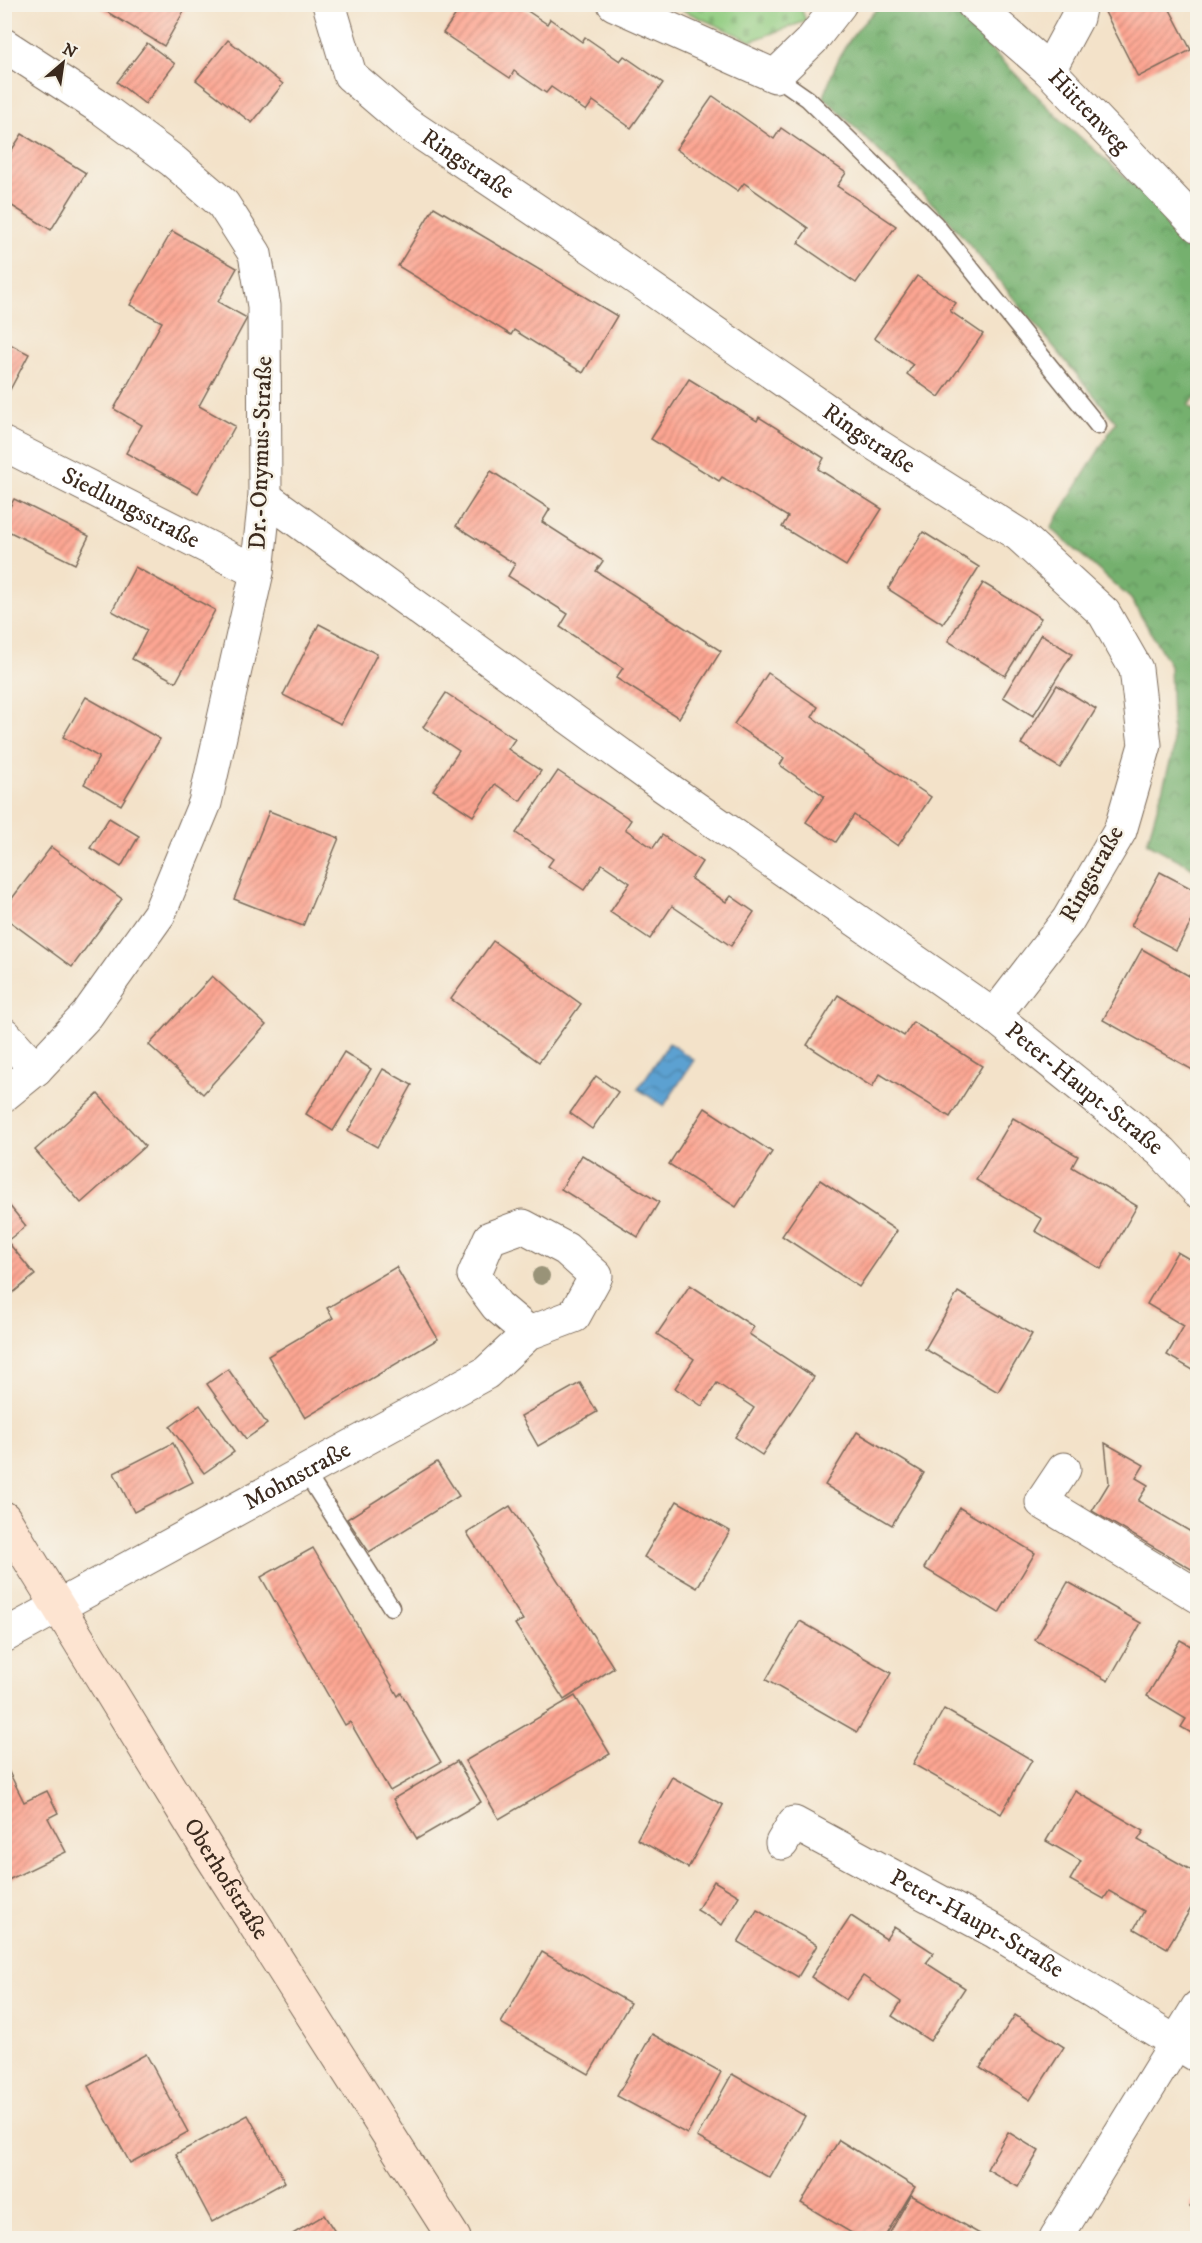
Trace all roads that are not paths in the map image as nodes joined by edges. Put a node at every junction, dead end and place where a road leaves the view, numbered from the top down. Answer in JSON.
{"nodes":[{"id":1,"x":329,"y":4,"type":"edge"},
{"id":2,"x":614,"y":4,"type":"edge"},
{"id":3,"x":840,"y":4,"type":"edge"},
{"id":4,"x":973,"y":4,"type":"edge"},
{"id":5,"x":1080,"y":4,"type":"edge"},
{"id":6,"x":4,"y":45,"type":"edge"},
{"id":7,"x":1049,"y":70,"type":"junction"},
{"id":8,"x":775,"y":76,"type":"junction"},
{"id":9,"x":1197,"y":226,"type":"edge"},
{"id":10,"x":1098,"y":426,"type":"dead end"},
{"id":11,"x":4,"y":444,"type":"edge"},
{"id":12,"x":265,"y":497,"type":"junction"},
{"id":13,"x":257,"y":572,"type":"junction"},
{"id":14,"x":994,"y":1016,"type":"junction"},
{"id":15,"x":4,"y":1034,"type":"edge"},
{"id":16,"x":36,"y":1069,"type":"junction"},
{"id":17,"x":4,"y":1095,"type":"edge"},
{"id":18,"x":1197,"y":1191,"type":"edge"},
{"id":19,"x":529,"y":1334,"type":"dead end"},
{"id":20,"x":1064,"y":1469,"type":"dead end"},
{"id":21,"x":306,"y":1473,"type":"junction"},
{"id":22,"x":4,"y":1518,"type":"edge"},
{"id":23,"x":1197,"y":1596,"type":"edge"},
{"id":24,"x":391,"y":1607,"type":"dead end"},
{"id":25,"x":60,"y":1608,"type":"junction"},
{"id":26,"x":4,"y":1636,"type":"edge"},
{"id":27,"x":782,"y":1843,"type":"dead end"},
{"id":28,"x":1197,"y":2007,"type":"edge"},
{"id":29,"x":1187,"y":2050,"type":"edge"},
{"id":30,"x":454,"y":2238,"type":"edge"},
{"id":31,"x":1056,"y":2238,"type":"edge"}],
"edges":[{"from":1,"to":14,"type":"street","name":"Ringstraße"},
{"from":2,"to":8,"type":"street"},
{"from":3,"to":8,"type":"street"},
{"from":4,"to":7,"type":"street","name":"Hüttenweg"},
{"from":5,"to":7,"type":"street"},
{"from":6,"to":12,"type":"street","name":"Dr.-Onymus-Straße"},
{"from":7,"to":9,"type":"street","name":"Hüttenweg"},
{"from":8,"to":10,"type":"lane"},
{"from":11,"to":13,"type":"street","name":"Siedlungsstraße"},
{"from":12,"to":13,"type":"street","name":"Dr.-Onymus-Straße"},
{"from":12,"to":14,"type":"street"},
{"from":13,"to":16,"type":"street","name":"Dr.-Onymus-Straße"},
{"from":14,"to":18,"type":"street","name":"Peter-Haupt-Straße"},
{"from":15,"to":16,"type":"street"},
{"from":16,"to":17,"type":"street","name":"Dr.-Onymus-Straße"},
{"from":19,"to":21,"type":"street","name":"Mohnstraße"},
{"from":20,"to":23,"type":"street"},
{"from":21,"to":24,"type":"lane"},
{"from":21,"to":25,"type":"street","name":"Mohnstraße"},
{"from":22,"to":25,"type":"street","name":"Oberhofstraße"},
{"from":25,"to":26,"type":"street","name":"Mohnstraße"},
{"from":25,"to":30,"type":"street","name":"Oberhofstraße"},
{"from":27,"to":29,"type":"street","name":"Peter-Haupt-Straße"},
{"from":28,"to":29,"type":"street"},
{"from":29,"to":31,"type":"street"}]}
